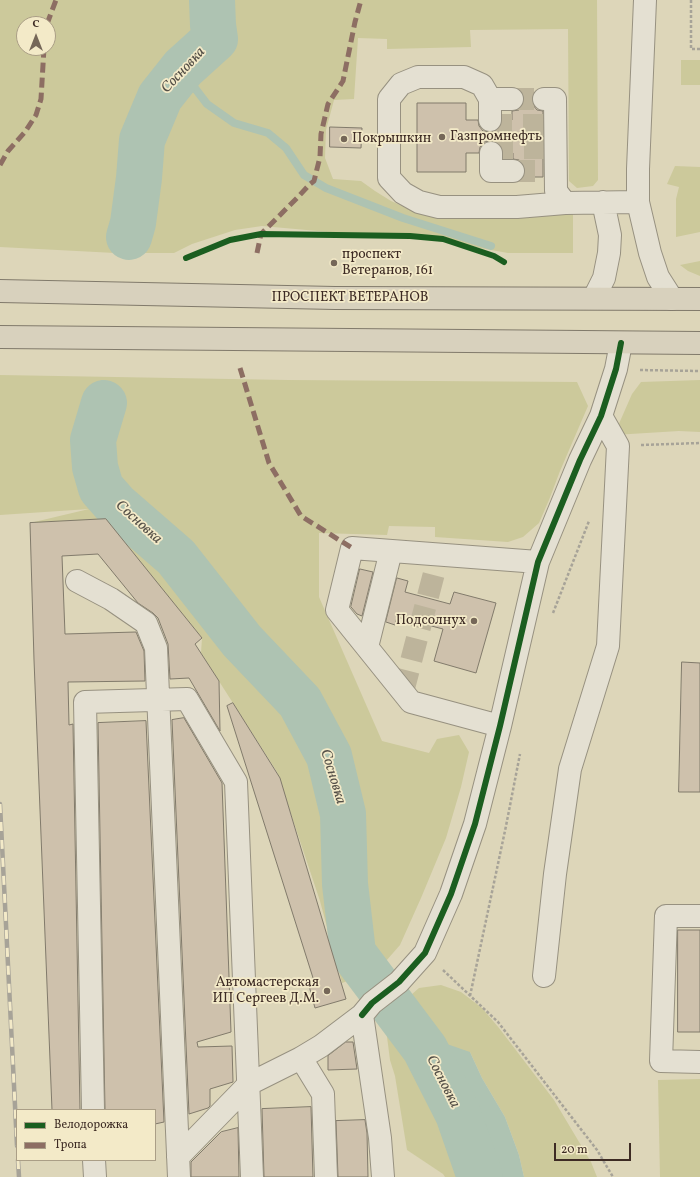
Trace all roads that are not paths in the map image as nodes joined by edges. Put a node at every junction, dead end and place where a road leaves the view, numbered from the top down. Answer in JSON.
{"nodes":[{"id":1,"x":645,"y":0,"type":"edge"},
{"id":2,"x":512,"y":99,"type":"tunnel mouth"},
{"id":3,"x":544,"y":99,"type":"dead end"},
{"id":4,"x":491,"y":153,"type":"dead end"},
{"id":5,"x":513,"y":171,"type":"tunnel mouth"},
{"id":6,"x":603,"y":202,"type":"junction"},
{"id":7,"x":638,"y":202,"type":"junction"},
{"id":8,"x":566,"y":203,"type":"junction"},
{"id":9,"x":0,"y":292,"type":"edge"},
{"id":10,"x":594,"y":298,"type":"junction"},
{"id":11,"x":672,"y":299,"type":"junction"},
{"id":12,"x":700,"y":299,"type":"edge"},
{"id":13,"x":0,"y":337,"type":"edge"},
{"id":14,"x":621,"y":343,"type":"junction"},
{"id":15,"x":700,"y":344,"type":"edge"},
{"id":16,"x":601,"y":416,"type":"junction"},
{"id":17,"x":391,"y":551,"type":"junction"},
{"id":18,"x":538,"y":562,"type":"junction"},
{"id":19,"x":77,"y":581,"type":"dead end"},
{"id":20,"x":366,"y":646,"type":"junction"},
{"id":21,"x":159,"y":700,"type":"junction"},
{"id":22,"x":500,"y":726,"type":"junction"},
{"id":23,"x":700,"y":916,"type":"edge"},
{"id":24,"x":544,"y":976,"type":"dead end"},
{"id":25,"x":367,"y":1009,"type":"junction"},
{"id":26,"x":301,"y":1058,"type":"junction"},
{"id":27,"x":700,"y":1062,"type":"edge"},
{"id":28,"x":248,"y":1084,"type":"junction"},
{"id":29,"x":93,"y":1109,"type":"edge"},
{"id":30,"x":94,"y":1161,"type":"edge"},
{"id":31,"x":178,"y":1167,"type":"edge"},
{"id":32,"x":95,"y":1177,"type":"edge"},
{"id":33,"x":252,"y":1177,"type":"edge"},
{"id":34,"x":326,"y":1177,"type":"edge"},
{"id":35,"x":383,"y":1177,"type":"edge"}],
"edges":[{"from":1,"to":7,"type":"street"},
{"from":2,"to":8,"type":"street"},
{"from":3,"to":8,"type":"street"},
{"from":4,"to":5,"type":"street"},
{"from":6,"to":7,"type":"street"},
{"from":6,"to":8,"type":"street"},
{"from":6,"to":10,"type":"street"},
{"from":7,"to":11,"type":"street"},
{"from":9,"to":10,"type":"main road","name":"ПРОСПЕКТ ВЕТЕРАНОВ"},
{"from":10,"to":11,"type":"main road","name":"ПРОСПЕКТ ВЕТЕРАНОВ"},
{"from":11,"to":12,"type":"main road","name":"ПРОСПЕКТ ВЕТЕРАНОВ"},
{"from":13,"to":14,"type":"main road"},
{"from":14,"to":15,"type":"main road"},
{"from":14,"to":16,"type":"street"},
{"from":16,"to":18,"type":"street"},
{"from":16,"to":24,"type":"street"},
{"from":17,"to":18,"type":"street"},
{"from":17,"to":20,"type":"street"},
{"from":17,"to":20,"type":"street"},
{"from":18,"to":22,"type":"street"},
{"from":19,"to":21,"type":"street"},
{"from":20,"to":22,"type":"street"},
{"from":21,"to":28,"type":"street"},
{"from":21,"to":29,"type":"street"},
{"from":21,"to":31,"type":"street"},
{"from":22,"to":25,"type":"street"},
{"from":23,"to":27,"type":"street"},
{"from":25,"to":26,"type":"street"},
{"from":25,"to":35,"type":"street"},
{"from":26,"to":28,"type":"street"},
{"from":26,"to":34,"type":"street"},
{"from":28,"to":31,"type":"street"},
{"from":28,"to":33,"type":"street"},
{"from":30,"to":32,"type":"street"}]}
